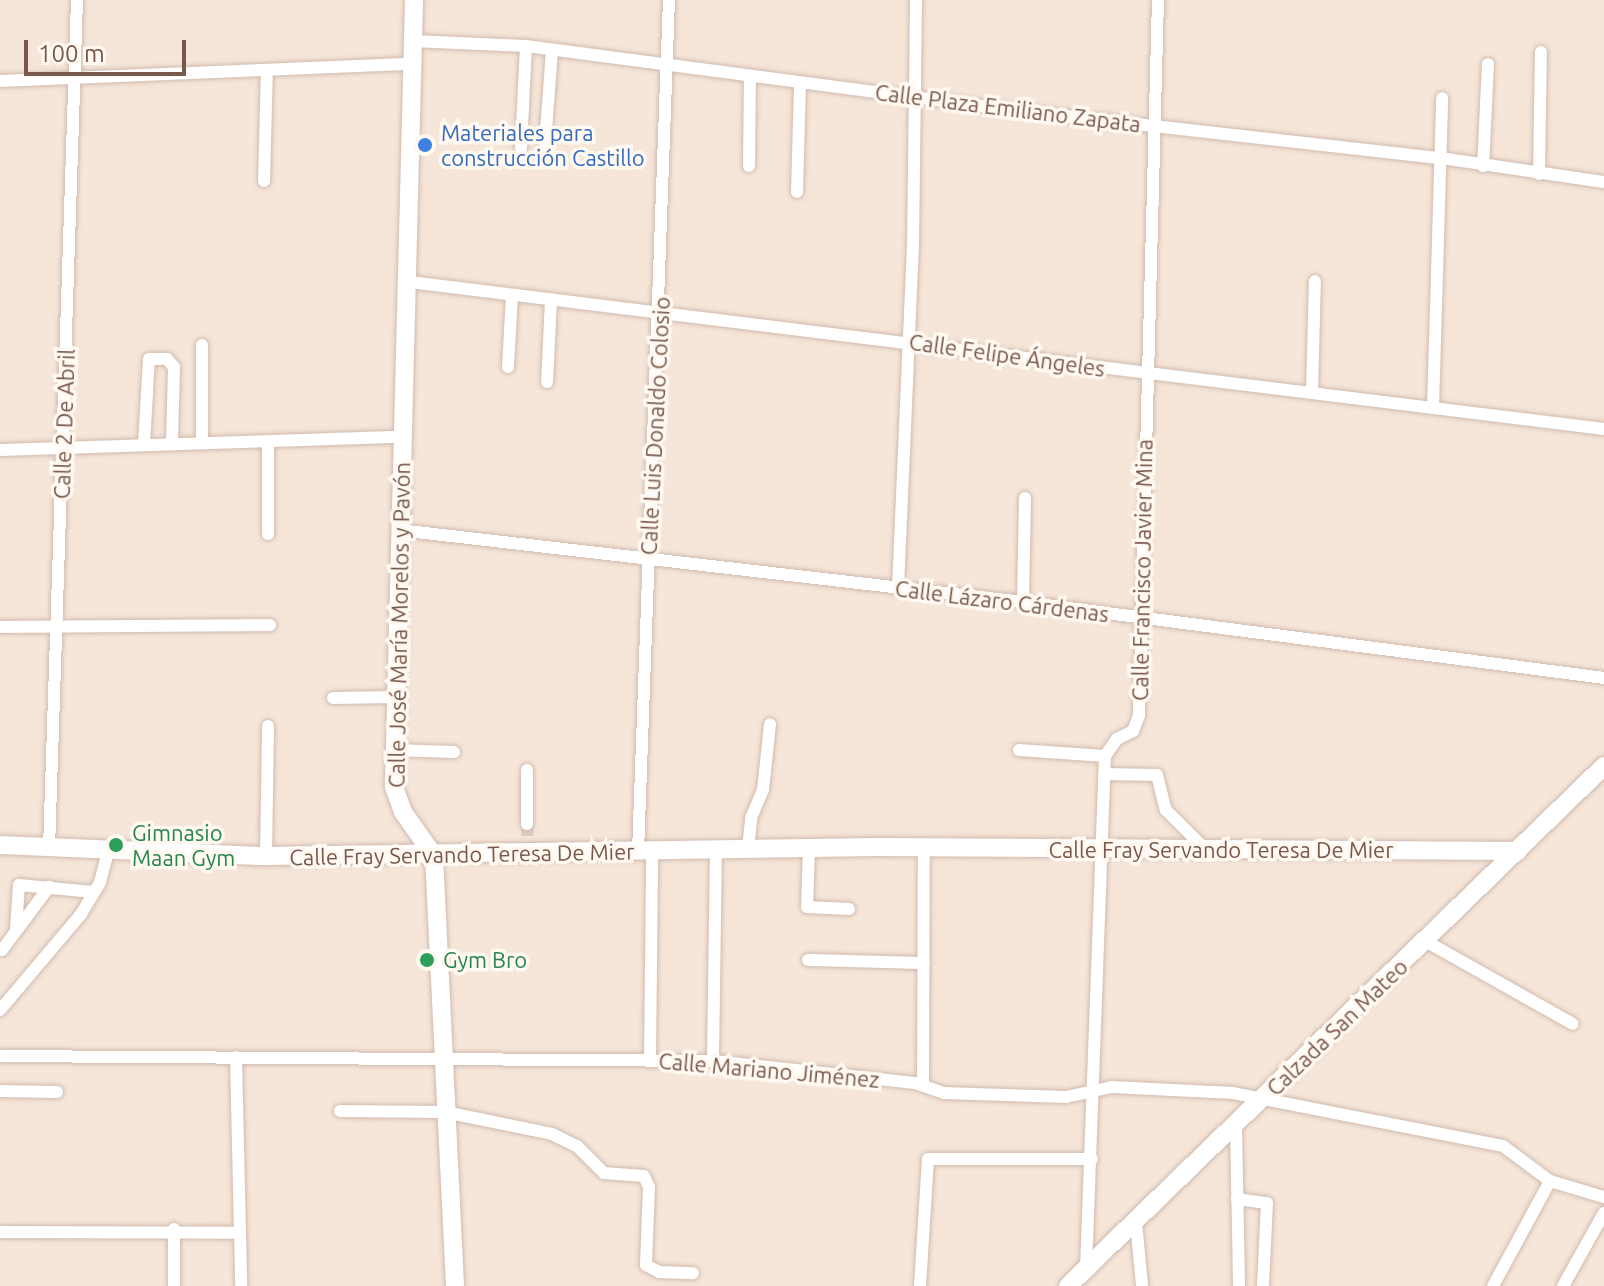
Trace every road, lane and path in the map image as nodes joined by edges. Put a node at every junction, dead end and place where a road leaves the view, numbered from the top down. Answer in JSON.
{"nodes":[{"id":1,"x":77,"y":0,"type":"edge"},
{"id":2,"x":414,"y":0,"type":"edge"},
{"id":3,"x":669,"y":0,"type":"edge"},
{"id":4,"x":916,"y":0,"type":"edge"},
{"id":5,"x":1158,"y":0,"type":"edge"},
{"id":6,"x":412,"y":41,"type":"junction"},
{"id":7,"x":526,"y":46,"type":"junction"},
{"id":8,"x":552,"y":50,"type":"junction"},
{"id":9,"x":1541,"y":52,"type":"dead end"},
{"id":10,"x":411,"y":64,"type":"junction"},
{"id":11,"x":1488,"y":64,"type":"dead end"},
{"id":12,"x":666,"y":66,"type":"junction"},
{"id":13,"x":267,"y":70,"type":"junction"},
{"id":14,"x":750,"y":77,"type":"junction"},
{"id":15,"x":74,"y":79,"type":"junction"},
{"id":16,"x":0,"y":81,"type":"edge"},
{"id":17,"x":800,"y":83,"type":"junction"},
{"id":18,"x":915,"y":97,"type":"junction"},
{"id":19,"x":1442,"y":98,"type":"dead end"},
{"id":20,"x":1155,"y":126,"type":"junction"},
{"id":21,"x":545,"y":145,"type":"dead end"},
{"id":22,"x":521,"y":148,"type":"dead end"},
{"id":23,"x":1441,"y":158,"type":"junction"},
{"id":24,"x":749,"y":166,"type":"dead end"},
{"id":25,"x":1483,"y":166,"type":"junction"},
{"id":26,"x":1539,"y":174,"type":"junction"},
{"id":27,"x":264,"y":181,"type":"dead end"},
{"id":28,"x":1604,"y":182,"type":"edge"},
{"id":29,"x":797,"y":192,"type":"dead end"},
{"id":30,"x":1315,"y":281,"type":"dead end"},
{"id":31,"x":410,"y":282,"type":"junction"},
{"id":32,"x":512,"y":295,"type":"junction"},
{"id":33,"x":551,"y":299,"type":"junction"},
{"id":34,"x":661,"y":312,"type":"junction"},
{"id":35,"x":908,"y":341,"type":"junction"},
{"id":36,"x":202,"y":345,"type":"dead end"},
{"id":37,"x":508,"y":367,"type":"dead end"},
{"id":38,"x":1146,"y":372,"type":"junction"},
{"id":39,"x":547,"y":382,"type":"dead end"},
{"id":40,"x":1312,"y":392,"type":"junction"},
{"id":41,"x":1433,"y":408,"type":"junction"},
{"id":42,"x":1604,"y":429,"type":"edge"},
{"id":43,"x":401,"y":437,"type":"junction"},
{"id":44,"x":268,"y":442,"type":"junction"},
{"id":45,"x":202,"y":443,"type":"junction"},
{"id":46,"x":172,"y":444,"type":"junction"},
{"id":47,"x":144,"y":445,"type":"junction"},
{"id":48,"x":63,"y":448,"type":"junction"},
{"id":49,"x":0,"y":450,"type":"edge"},
{"id":50,"x":1025,"y":498,"type":"dead end"},
{"id":51,"x":399,"y":530,"type":"junction"},
{"id":52,"x":268,"y":534,"type":"dead end"},
{"id":53,"x":650,"y":556,"type":"junction"},
{"id":54,"x":898,"y":588,"type":"junction"},
{"id":55,"x":1023,"y":602,"type":"junction"},
{"id":56,"x":1140,"y":618,"type":"junction"},
{"id":57,"x":270,"y":625,"type":"dead end"},
{"id":58,"x":0,"y":627,"type":"edge"},
{"id":59,"x":58,"y":628,"type":"junction"},
{"id":60,"x":1604,"y":678,"type":"edge"},
{"id":61,"x":395,"y":697,"type":"junction"},
{"id":62,"x":333,"y":698,"type":"dead end"},
{"id":63,"x":770,"y":724,"type":"dead end"},
{"id":64,"x":268,"y":726,"type":"dead end"},
{"id":65,"x":393,"y":750,"type":"junction"},
{"id":66,"x":1019,"y":750,"type":"dead end"},
{"id":67,"x":454,"y":752,"type":"dead end"},
{"id":68,"x":1105,"y":756,"type":"junction"},
{"id":69,"x":1604,"y":766,"type":"edge"},
{"id":70,"x":527,"y":770,"type":"dead end"},
{"id":71,"x":1104,"y":774,"type":"junction"},
{"id":72,"x":527,"y":824,"type":"tunnel mouth"},
{"id":73,"x":0,"y":845,"type":"edge"},
{"id":74,"x":924,"y":847,"type":"junction"},
{"id":75,"x":49,"y":848,"type":"junction"},
{"id":76,"x":809,"y":848,"type":"junction"},
{"id":77,"x":748,"y":849,"type":"junction"},
{"id":78,"x":716,"y":850,"type":"junction"},
{"id":79,"x":1103,"y":850,"type":"junction"},
{"id":80,"x":1207,"y":851,"type":"junction"},
{"id":81,"x":1518,"y":851,"type":"junction"},
{"id":82,"x":645,"y":852,"type":"junction"},
{"id":83,"x":108,"y":853,"type":"junction"},
{"id":84,"x":266,"y":856,"type":"junction"},
{"id":85,"x":434,"y":856,"type":"junction"},
{"id":86,"x":49,"y":887,"type":"junction"},
{"id":87,"x":94,"y":892,"type":"junction"},
{"id":88,"x":849,"y":909,"type":"dead end"},
{"id":89,"x":16,"y":928,"type":"junction"},
{"id":90,"x":1427,"y":942,"type":"junction"},
{"id":91,"x":2,"y":950,"type":"dead end"},
{"id":92,"x":808,"y":960,"type":"dead end"},
{"id":93,"x":924,"y":963,"type":"junction"},
{"id":94,"x":0,"y":1010,"type":"edge"},
{"id":95,"x":1573,"y":1024,"type":"dead end"},
{"id":96,"x":0,"y":1056,"type":"edge"},
{"id":97,"x":236,"y":1057,"type":"junction"},
{"id":98,"x":440,"y":1057,"type":"junction"},
{"id":99,"x":650,"y":1059,"type":"junction"},
{"id":100,"x":713,"y":1061,"type":"junction"},
{"id":101,"x":923,"y":1085,"type":"junction"},
{"id":102,"x":0,"y":1091,"type":"edge"},
{"id":103,"x":1094,"y":1091,"type":"junction"},
{"id":104,"x":57,"y":1092,"type":"dead end"},
{"id":105,"x":1264,"y":1098,"type":"junction"},
{"id":106,"x":340,"y":1111,"type":"dead end"},
{"id":107,"x":445,"y":1112,"type":"junction"},
{"id":108,"x":1236,"y":1127,"type":"junction"},
{"id":109,"x":1092,"y":1159,"type":"junction"},
{"id":110,"x":1550,"y":1181,"type":"junction"},
{"id":111,"x":1602,"y":1194,"type":"edge"},
{"id":112,"x":1237,"y":1199,"type":"junction"},
{"id":113,"x":1604,"y":1213,"type":"edge"},
{"id":114,"x":1136,"y":1222,"type":"junction"},
{"id":115,"x":174,"y":1229,"type":"junction"},
{"id":116,"x":0,"y":1232,"type":"edge"},
{"id":117,"x":240,"y":1233,"type":"junction"},
{"id":118,"x":1086,"y":1269,"type":"junction"},
{"id":119,"x":693,"y":1273,"type":"dead end"},
{"id":120,"x":174,"y":1286,"type":"edge"},
{"id":121,"x":241,"y":1286,"type":"edge"},
{"id":122,"x":455,"y":1286,"type":"edge"},
{"id":123,"x":920,"y":1286,"type":"edge"},
{"id":124,"x":1068,"y":1286,"type":"edge"},
{"id":125,"x":1142,"y":1286,"type":"edge"},
{"id":126,"x":1239,"y":1286,"type":"edge"},
{"id":127,"x":1263,"y":1286,"type":"edge"},
{"id":128,"x":1493,"y":1286,"type":"edge"},
{"id":129,"x":1563,"y":1286,"type":"edge"}],
"edges":[{"from":1,"to":15,"type":"street","name":"Calle 2 De Abril"},
{"from":2,"to":6,"type":"main road","name":"Calle José María Morelos y Pavón"},
{"from":3,"to":12,"type":"street","name":"Calle Luis Donaldo Colosio"},
{"from":4,"to":18,"type":"street"},
{"from":5,"to":20,"type":"street","name":"Calle Francisco Javier Mina"},
{"from":6,"to":7,"type":"street","name":"Calle Plaza Emiliano Zapata"},
{"from":6,"to":10,"type":"main road","name":"Calle José María Morelos y Pavón"},
{"from":7,"to":8,"type":"street","name":"Calle Plaza Emiliano Zapata"},
{"from":7,"to":22,"type":"street"},
{"from":8,"to":12,"type":"street","name":"Calle Plaza Emiliano Zapata"},
{"from":8,"to":21,"type":"street"},
{"from":9,"to":26,"type":"street"},
{"from":10,"to":13,"type":"street"},
{"from":10,"to":31,"type":"main road","name":"Calle José María Morelos y Pavón"},
{"from":11,"to":25,"type":"street"},
{"from":12,"to":14,"type":"street","name":"Calle Plaza Emiliano Zapata"},
{"from":12,"to":34,"type":"street","name":"Calle Luis Donaldo Colosio"},
{"from":13,"to":15,"type":"street"},
{"from":13,"to":27,"type":"street"},
{"from":14,"to":17,"type":"street","name":"Calle Plaza Emiliano Zapata"},
{"from":14,"to":24,"type":"street"},
{"from":15,"to":16,"type":"street"},
{"from":15,"to":48,"type":"street","name":"Calle 2 De Abril"},
{"from":17,"to":18,"type":"street","name":"Calle Plaza Emiliano Zapata"},
{"from":17,"to":29,"type":"street"},
{"from":18,"to":20,"type":"street","name":"Calle Plaza Emiliano Zapata"},
{"from":18,"to":35,"type":"street"},
{"from":19,"to":23,"type":"street"},
{"from":20,"to":23,"type":"street","name":"Calle Plaza Emiliano Zapata"},
{"from":20,"to":38,"type":"street","name":"Calle Francisco Javier Mina"},
{"from":23,"to":25,"type":"street","name":"Calle Plaza Emiliano Zapata"},
{"from":23,"to":41,"type":"street"},
{"from":25,"to":26,"type":"street","name":"Calle Plaza Emiliano Zapata"},
{"from":26,"to":28,"type":"street","name":"Calle Plaza Emiliano Zapata"},
{"from":30,"to":40,"type":"street"},
{"from":31,"to":32,"type":"street","name":"Calle Felipe Ángeles"},
{"from":31,"to":43,"type":"main road","name":"Calle José María Morelos y Pavón"},
{"from":32,"to":33,"type":"street","name":"Calle Felipe Ángeles"},
{"from":32,"to":37,"type":"street"},
{"from":33,"to":34,"type":"street","name":"Calle Felipe Ángeles"},
{"from":33,"to":39,"type":"street"},
{"from":34,"to":35,"type":"street","name":"Calle Felipe Ángeles"},
{"from":34,"to":53,"type":"street","name":"Calle Luis Donaldo Colosio"},
{"from":35,"to":38,"type":"street","name":"Calle Felipe Ángeles"},
{"from":35,"to":54,"type":"street"},
{"from":36,"to":45,"type":"street"},
{"from":38,"to":40,"type":"street","name":"Calle Felipe Ángeles"},
{"from":38,"to":56,"type":"street","name":"Calle Francisco Javier Mina"},
{"from":40,"to":41,"type":"street","name":"Calle Felipe Ángeles"},
{"from":41,"to":42,"type":"street","name":"Calle Felipe Ángeles"},
{"from":43,"to":44,"type":"street"},
{"from":43,"to":51,"type":"main road","name":"Calle José María Morelos y Pavón"},
{"from":44,"to":45,"type":"street"},
{"from":44,"to":52,"type":"street"},
{"from":45,"to":46,"type":"street"},
{"from":46,"to":47,"type":"street"},
{"from":46,"to":47,"type":"street"},
{"from":47,"to":48,"type":"street"},
{"from":48,"to":49,"type":"street"},
{"from":48,"to":59,"type":"street","name":"Calle 2 De Abril"},
{"from":50,"to":55,"type":"street"},
{"from":51,"to":53,"type":"street","name":"Calle Lázaro Cárdenas"},
{"from":51,"to":61,"type":"main road","name":"Calle José María Morelos y Pavón"},
{"from":53,"to":54,"type":"street","name":"Calle Lázaro Cárdenas"},
{"from":53,"to":82,"type":"street","name":"Calle Luis Donaldo Colosio"},
{"from":54,"to":55,"type":"street","name":"Calle Lázaro Cárdenas"},
{"from":55,"to":56,"type":"street","name":"Calle Lázaro Cárdenas"},
{"from":56,"to":60,"type":"street","name":"Calle Lázaro Cárdenas"},
{"from":56,"to":68,"type":"street","name":"Calle Francisco Javier Mina"},
{"from":57,"to":59,"type":"street"},
{"from":58,"to":59,"type":"street"},
{"from":59,"to":75,"type":"street","name":"Calle 2 De Abril"},
{"from":61,"to":62,"type":"street"},
{"from":61,"to":65,"type":"main road","name":"Calle José María Morelos y Pavón"},
{"from":63,"to":77,"type":"street"},
{"from":64,"to":84,"type":"street"},
{"from":65,"to":67,"type":"street"},
{"from":65,"to":85,"type":"main road","name":"Calle José María Morelos y Pavón"},
{"from":66,"to":68,"type":"street"},
{"from":68,"to":71,"type":"street"},
{"from":69,"to":81,"type":"main road","name":"Calzada San Mateo"},
{"from":70,"to":72,"type":"street"},
{"from":71,"to":79,"type":"street"},
{"from":71,"to":80,"type":"street"},
{"from":73,"to":75,"type":"main road","name":"Calle Fray Servando Teresa De Mier"},
{"from":74,"to":76,"type":"main road","name":"Calle Fray Servando Teresa De Mier"},
{"from":74,"to":79,"type":"main road","name":"Calle Fray Servando Teresa De Mier"},
{"from":74,"to":93,"type":"street"},
{"from":75,"to":83,"type":"main road","name":"Calle Fray Servando Teresa De Mier"},
{"from":76,"to":77,"type":"main road","name":"Calle Fray Servando Teresa De Mier"},
{"from":76,"to":88,"type":"street"},
{"from":77,"to":78,"type":"main road","name":"Calle Fray Servando Teresa De Mier"},
{"from":78,"to":82,"type":"main road","name":"Calle Fray Servando Teresa De Mier"},
{"from":78,"to":100,"type":"street"},
{"from":79,"to":80,"type":"main road","name":"Calle Fray Servando Teresa De Mier"},
{"from":79,"to":103,"type":"street"},
{"from":80,"to":81,"type":"main road","name":"Calle Fray Servando Teresa De Mier"},
{"from":81,"to":90,"type":"main road","name":"Calzada San Mateo"},
{"from":82,"to":85,"type":"main road","name":"Calle Fray Servando Teresa De Mier"},
{"from":82,"to":99,"type":"street","name":"Calle Luis Donaldo Colosio"},
{"from":83,"to":84,"type":"main road","name":"Calle Fray Servando Teresa De Mier"},
{"from":83,"to":87,"type":"street"},
{"from":84,"to":85,"type":"main road","name":"Calle Fray Servando Teresa De Mier"},
{"from":85,"to":98,"type":"main road"},
{"from":86,"to":87,"type":"street"},
{"from":86,"to":89,"type":"street"},
{"from":86,"to":89,"type":"street"},
{"from":87,"to":94,"type":"street"},
{"from":89,"to":91,"type":"street"},
{"from":90,"to":95,"type":"street"},
{"from":90,"to":105,"type":"main road","name":"Calzada San Mateo"},
{"from":92,"to":93,"type":"street"},
{"from":93,"to":101,"type":"street"},
{"from":96,"to":97,"type":"street","name":"Calle Mariano Jiménez"},
{"from":97,"to":98,"type":"street","name":"Calle Mariano Jiménez"},
{"from":97,"to":117,"type":"street"},
{"from":98,"to":99,"type":"street","name":"Calle Mariano Jiménez"},
{"from":98,"to":107,"type":"main road"},
{"from":99,"to":100,"type":"street","name":"Calle Mariano Jiménez"},
{"from":100,"to":101,"type":"street","name":"Calle Mariano Jiménez"},
{"from":101,"to":103,"type":"street","name":"Calle Mariano Jiménez"},
{"from":102,"to":104,"type":"street"},
{"from":103,"to":105,"type":"street","name":"Calle Mariano Jiménez"},
{"from":103,"to":109,"type":"street"},
{"from":105,"to":108,"type":"main road","name":"Calzada San Mateo"},
{"from":105,"to":110,"type":"street","name":"Calle Mariano Jiménez"},
{"from":106,"to":107,"type":"street"},
{"from":107,"to":119,"type":"street"},
{"from":107,"to":122,"type":"main road"},
{"from":108,"to":112,"type":"street"},
{"from":108,"to":114,"type":"main road","name":"Calzada San Mateo"},
{"from":109,"to":118,"type":"street"},
{"from":109,"to":123,"type":"street"},
{"from":110,"to":111,"type":"street","name":"Calle Mariano Jiménez"},
{"from":110,"to":128,"type":"street"},
{"from":112,"to":126,"type":"street"},
{"from":112,"to":127,"type":"street"},
{"from":113,"to":129,"type":"street"},
{"from":114,"to":118,"type":"main road","name":"Calzada San Mateo"},
{"from":114,"to":125,"type":"street"},
{"from":115,"to":116,"type":"street"},
{"from":115,"to":117,"type":"street"},
{"from":115,"to":120,"type":"street"},
{"from":117,"to":121,"type":"street"},
{"from":118,"to":124,"type":"main road","name":"Calzada San Mateo"}]}
